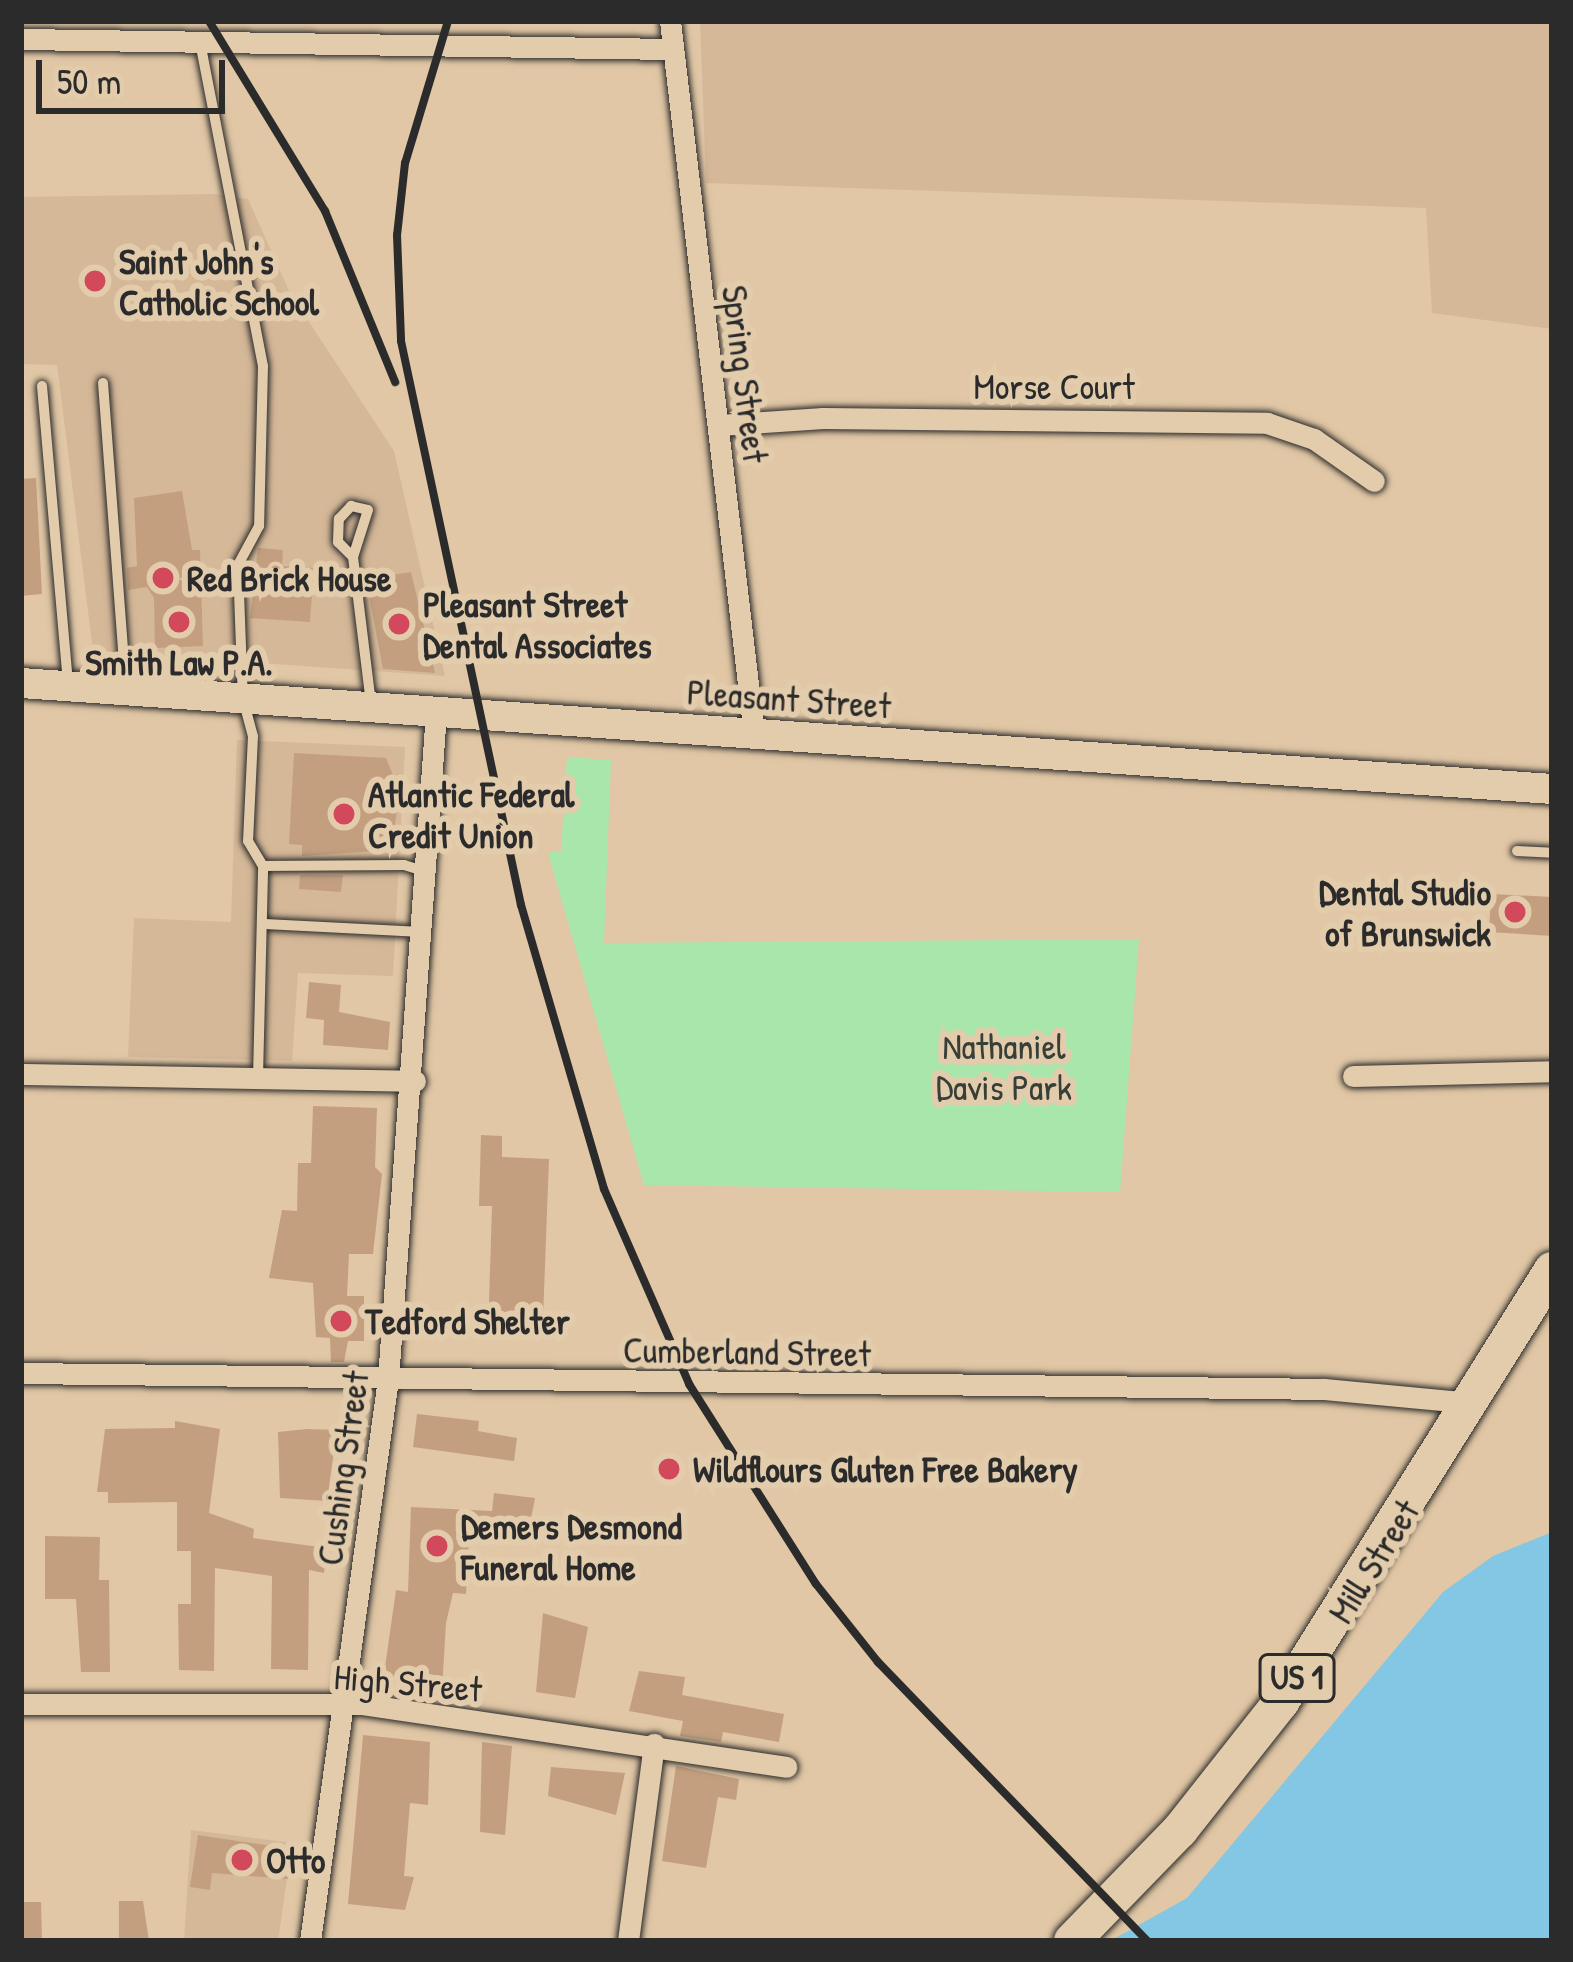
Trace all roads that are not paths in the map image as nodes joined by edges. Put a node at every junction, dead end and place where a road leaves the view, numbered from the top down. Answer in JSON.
{"nodes":[{"id":1,"x":670,"y":21,"type":"edge"},
{"id":2,"x":199,"y":39,"type":"junction"},
{"id":3,"x":21,"y":40,"type":"edge"},
{"id":4,"x":673,"y":49,"type":"junction"},
{"id":5,"x":103,"y":382,"type":"dead end"},
{"id":6,"x":42,"y":386,"type":"dead end"},
{"id":7,"x":718,"y":425,"type":"junction"},
{"id":8,"x":1374,"y":481,"type":"dead end"},
{"id":9,"x":353,"y":557,"type":"dead end"},
{"id":10,"x":21,"y":683,"type":"edge"},
{"id":11,"x":68,"y":686,"type":"junction"},
{"id":12,"x":127,"y":691,"type":"junction"},
{"id":13,"x":243,"y":699,"type":"junction"},
{"id":14,"x":372,"y":707,"type":"junction"},
{"id":15,"x":436,"y":713,"type":"junction"},
{"id":16,"x":754,"y":735,"type":"junction"},
{"id":17,"x":1552,"y":789,"type":"edge"},
{"id":18,"x":1517,"y":851,"type":"dead end"},
{"id":19,"x":1552,"y":854,"type":"edge"},
{"id":20,"x":263,"y":866,"type":"junction"},
{"id":21,"x":428,"y":873,"type":"junction"},
{"id":22,"x":265,"y":924,"type":"junction"},
{"id":23,"x":425,"y":932,"type":"junction"},
{"id":24,"x":1552,"y":1071,"type":"edge"},
{"id":25,"x":21,"y":1074,"type":"edge"},
{"id":26,"x":1353,"y":1076,"type":"dead end"},
{"id":27,"x":258,"y":1077,"type":"junction"},
{"id":28,"x":415,"y":1081,"type":"junction"},
{"id":29,"x":1552,"y":1270,"type":"edge"},
{"id":30,"x":21,"y":1373,"type":"edge"},
{"id":31,"x":388,"y":1379,"type":"junction"},
{"id":32,"x":1471,"y":1403,"type":"junction"},
{"id":33,"x":21,"y":1704,"type":"edge"},
{"id":34,"x":343,"y":1707,"type":"junction"},
{"id":35,"x":654,"y":1744,"type":"junction"},
{"id":36,"x":786,"y":1767,"type":"dead end"},
{"id":37,"x":310,"y":1941,"type":"edge"},
{"id":38,"x":628,"y":1941,"type":"edge"},
{"id":39,"x":1072,"y":1941,"type":"edge"}],
"edges":[{"from":1,"to":4,"type":"street","name":"Spring Street"},
{"from":2,"to":3,"type":"street"},
{"from":2,"to":4,"type":"street"},
{"from":2,"to":13,"type":"lane"},
{"from":4,"to":7,"type":"street","name":"Spring Street"},
{"from":5,"to":12,"type":"lane"},
{"from":6,"to":11,"type":"lane"},
{"from":7,"to":8,"type":"street","name":"Morse Court"},
{"from":7,"to":16,"type":"street","name":"Spring Street"},
{"from":9,"to":14,"type":"lane"},
{"from":10,"to":11,"type":"main road","name":"Pleasant Street"},
{"from":11,"to":12,"type":"main road","name":"Pleasant Street"},
{"from":12,"to":13,"type":"main road","name":"Pleasant Street"},
{"from":13,"to":14,"type":"main road","name":"Pleasant Street"},
{"from":13,"to":20,"type":"lane"},
{"from":14,"to":15,"type":"main road","name":"Pleasant Street"},
{"from":15,"to":16,"type":"main road","name":"Pleasant Street"},
{"from":15,"to":21,"type":"street","name":"Cushing Street"},
{"from":16,"to":17,"type":"main road","name":"Pleasant Street"},
{"from":18,"to":19,"type":"lane"},
{"from":20,"to":21,"type":"lane"},
{"from":20,"to":22,"type":"lane"},
{"from":21,"to":23,"type":"street","name":"Cushing Street"},
{"from":22,"to":23,"type":"lane"},
{"from":22,"to":27,"type":"lane"},
{"from":23,"to":28,"type":"street","name":"Cushing Street"},
{"from":24,"to":26,"type":"street"},
{"from":25,"to":27,"type":"street"},
{"from":27,"to":28,"type":"street"},
{"from":28,"to":31,"type":"street","name":"Cushing Street"},
{"from":29,"to":32,"type":"highway","name":"Mill Street","number":"US 1"},
{"from":30,"to":31,"type":"street","name":"Cumberland Street"},
{"from":31,"to":32,"type":"street","name":"Cumberland Street"},
{"from":31,"to":34,"type":"street","name":"Cushing Street"},
{"from":32,"to":39,"type":"highway","name":"Mill Street","number":"US 1"},
{"from":33,"to":34,"type":"street","name":"High Street"},
{"from":34,"to":35,"type":"street","name":"High Street"},
{"from":34,"to":37,"type":"street","name":"Cushing Street"},
{"from":35,"to":36,"type":"street","name":"High Street"},
{"from":35,"to":38,"type":"street"}]}
